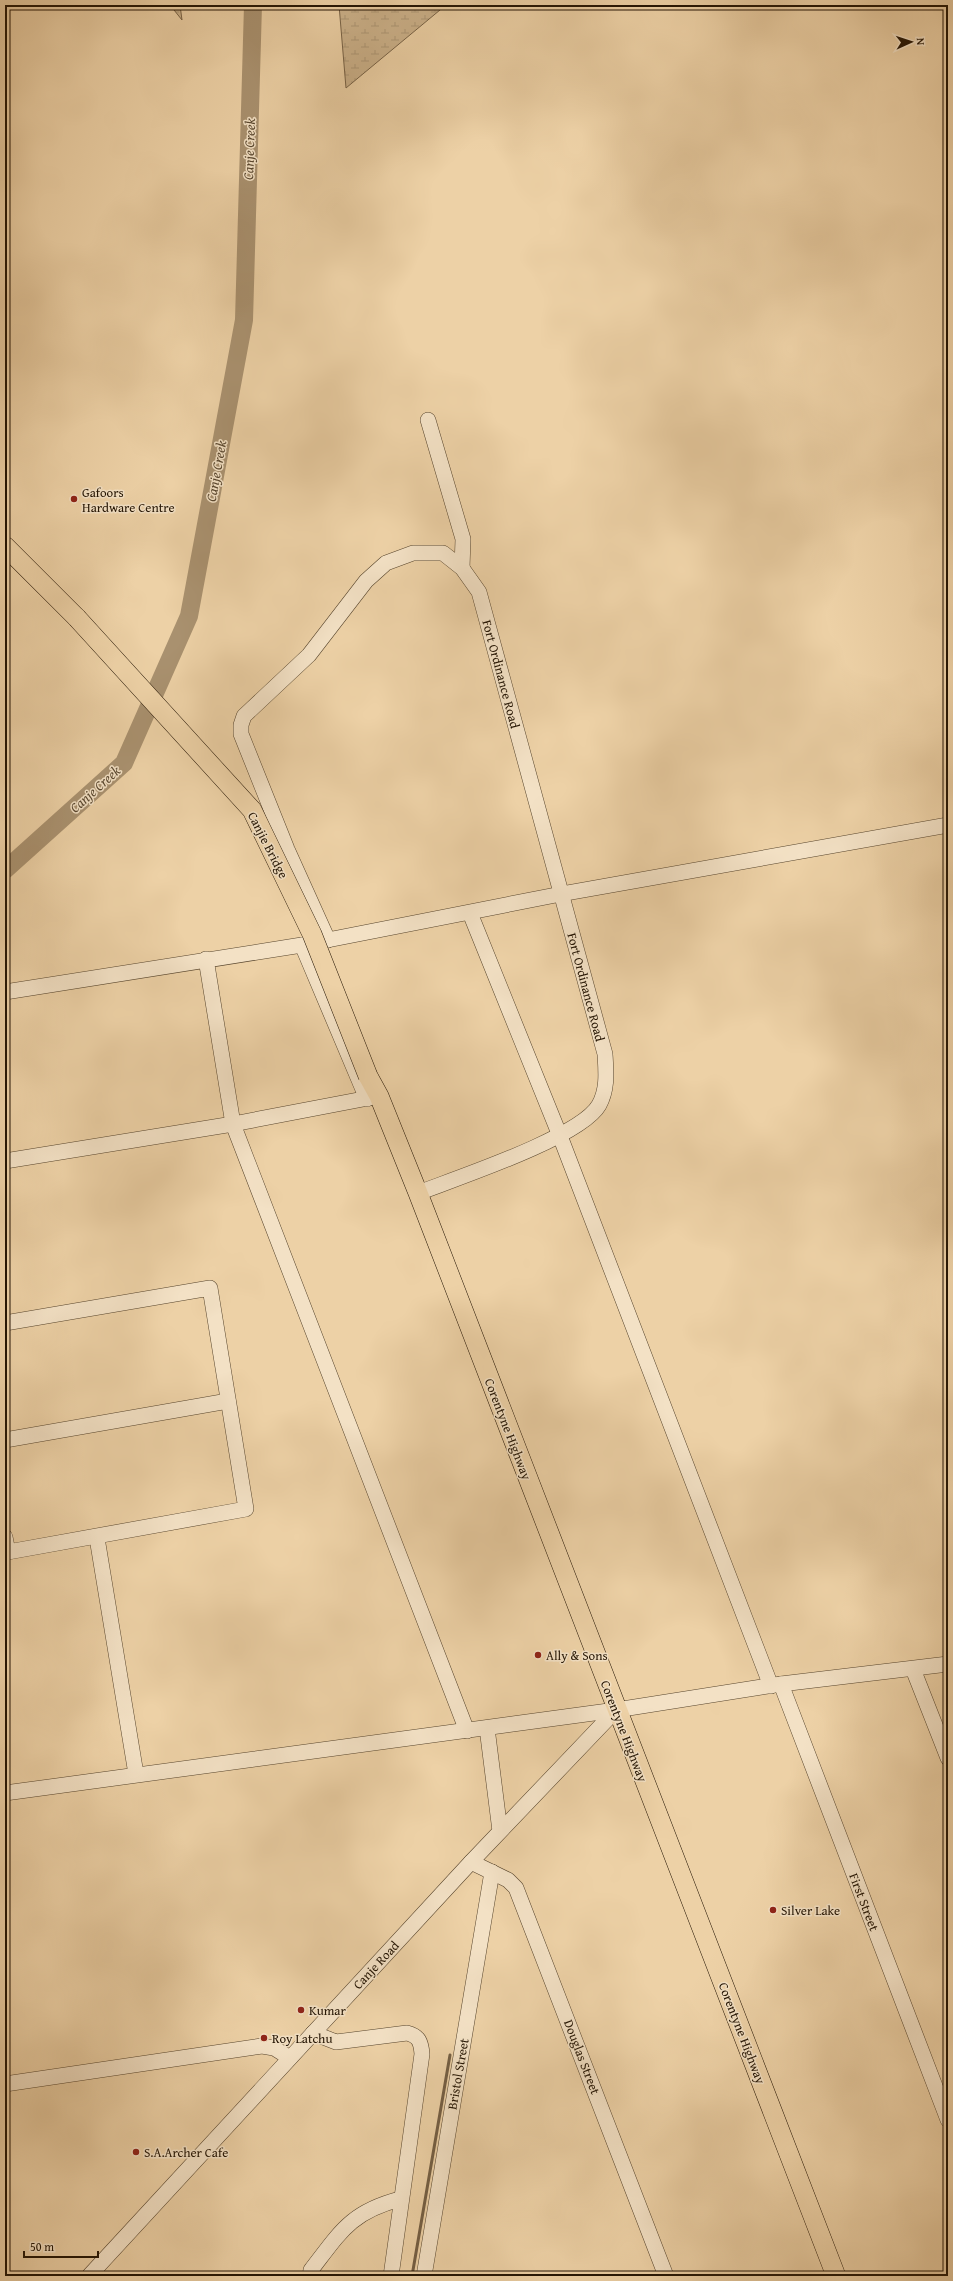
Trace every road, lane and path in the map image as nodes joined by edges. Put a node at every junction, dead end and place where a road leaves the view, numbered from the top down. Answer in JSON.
{"nodes":[{"id":1,"x":428,"y":420,"type":"dead end"},
{"id":2,"x":5,"y":546,"type":"edge"},
{"id":3,"x":462,"y":568,"type":"junction"},
{"id":4,"x":948,"y":825,"type":"edge"},
{"id":5,"x":561,"y":894,"type":"junction"},
{"id":6,"x":470,"y":913,"type":"junction"},
{"id":7,"x":328,"y":940,"type":"junction"},
{"id":8,"x":302,"y":945,"type":"junction"},
{"id":9,"x":206,"y":959,"type":"junction"},
{"id":10,"x":5,"y":992,"type":"edge"},
{"id":11,"x":373,"y":1097,"type":"junction"},
{"id":12,"x":233,"y":1124,"type":"junction"},
{"id":13,"x":560,"y":1136,"type":"junction"},
{"id":14,"x":5,"y":1161,"type":"edge"},
{"id":15,"x":418,"y":1193,"type":"junction"},
{"id":16,"x":5,"y":1323,"type":"edge"},
{"id":17,"x":228,"y":1401,"type":"junction"},
{"id":18,"x":5,"y":1440,"type":"edge"},
{"id":19,"x":5,"y":1537,"type":"edge"},
{"id":20,"x":98,"y":1538,"type":"junction"},
{"id":21,"x":948,"y":1664,"type":"edge"},
{"id":22,"x":914,"y":1669,"type":"junction"},
{"id":23,"x":776,"y":1685,"type":"junction"},
{"id":24,"x":616,"y":1710,"type":"junction"},
{"id":25,"x":487,"y":1728,"type":"junction"},
{"id":26,"x":467,"y":1731,"type":"junction"},
{"id":27,"x":948,"y":1758,"type":"edge"},
{"id":28,"x":136,"y":1774,"type":"junction"},
{"id":29,"x":5,"y":1793,"type":"edge"},
{"id":30,"x":500,"y":1831,"type":"junction"},
{"id":31,"x":471,"y":1862,"type":"junction"},
{"id":32,"x":492,"y":1872,"type":"junction"},
{"id":33,"x":313,"y":2033,"type":"junction"},
{"id":34,"x":290,"y":2058,"type":"junction"},
{"id":35,"x":5,"y":2084,"type":"edge"},
{"id":36,"x":948,"y":2120,"type":"edge"},
{"id":37,"x":400,"y":2199,"type":"junction"},
{"id":38,"x":89,"y":2276,"type":"edge"},
{"id":39,"x":310,"y":2276,"type":"edge"},
{"id":40,"x":391,"y":2276,"type":"edge"},
{"id":41,"x":424,"y":2276,"type":"edge"},
{"id":42,"x":666,"y":2276,"type":"edge"},
{"id":43,"x":836,"y":2276,"type":"edge"}],
"edges":[{"from":1,"to":3,"type":"street"},
{"from":2,"to":11,"type":"main road","name":"Canjie Bridge","bridge":true},
{"from":3,"to":5,"type":"street","name":"Fort Ordinance Road"},
{"from":3,"to":7,"type":"street","name":"Fort Ordinance Road"},
{"from":4,"to":5,"type":"street"},
{"from":5,"to":6,"type":"street"},
{"from":5,"to":13,"type":"street","name":"Fort Ordinance Road"},
{"from":6,"to":7,"type":"street"},
{"from":6,"to":13,"type":"street","name":"First Street"},
{"from":7,"to":8,"type":"street"},
{"from":8,"to":9,"type":"street"},
{"from":8,"to":11,"type":"street"},
{"from":9,"to":10,"type":"street"},
{"from":9,"to":12,"type":"street"},
{"from":11,"to":12,"type":"street"},
{"from":11,"to":15,"type":"main road","name":"Corentyne Highway"},
{"from":12,"to":14,"type":"street"},
{"from":12,"to":26,"type":"street"},
{"from":13,"to":15,"type":"street","name":"Fort Ordinance Road"},
{"from":13,"to":23,"type":"street","name":"First Street"},
{"from":15,"to":24,"type":"main road","name":"Corentyne Highway"},
{"from":16,"to":17,"type":"street"},
{"from":17,"to":18,"type":"street"},
{"from":17,"to":20,"type":"street"},
{"from":19,"to":20,"type":"street"},
{"from":20,"to":28,"type":"street"},
{"from":21,"to":22,"type":"street"},
{"from":22,"to":23,"type":"street"},
{"from":22,"to":27,"type":"street"},
{"from":23,"to":24,"type":"street"},
{"from":23,"to":36,"type":"street","name":"First Street"},
{"from":24,"to":25,"type":"street"},
{"from":24,"to":30,"type":"street","name":"Canje Road"},
{"from":24,"to":43,"type":"main road","name":"Corentyne Highway"},
{"from":25,"to":26,"type":"street"},
{"from":25,"to":30,"type":"street"},
{"from":26,"to":28,"type":"street"},
{"from":28,"to":29,"type":"street"},
{"from":30,"to":31,"type":"street","name":"Canje Road"},
{"from":31,"to":32,"type":"street","name":"Douglas Street"},
{"from":31,"to":33,"type":"street","name":"Canje Road"},
{"from":32,"to":41,"type":"street","name":"Bristol Street"},
{"from":32,"to":42,"type":"street","name":"Douglas Street"},
{"from":33,"to":34,"type":"street","name":"Canje Road"},
{"from":33,"to":37,"type":"street"},
{"from":34,"to":35,"type":"street"},
{"from":34,"to":38,"type":"street","name":"Canje Road"},
{"from":37,"to":39,"type":"street"},
{"from":37,"to":40,"type":"street"}]}
